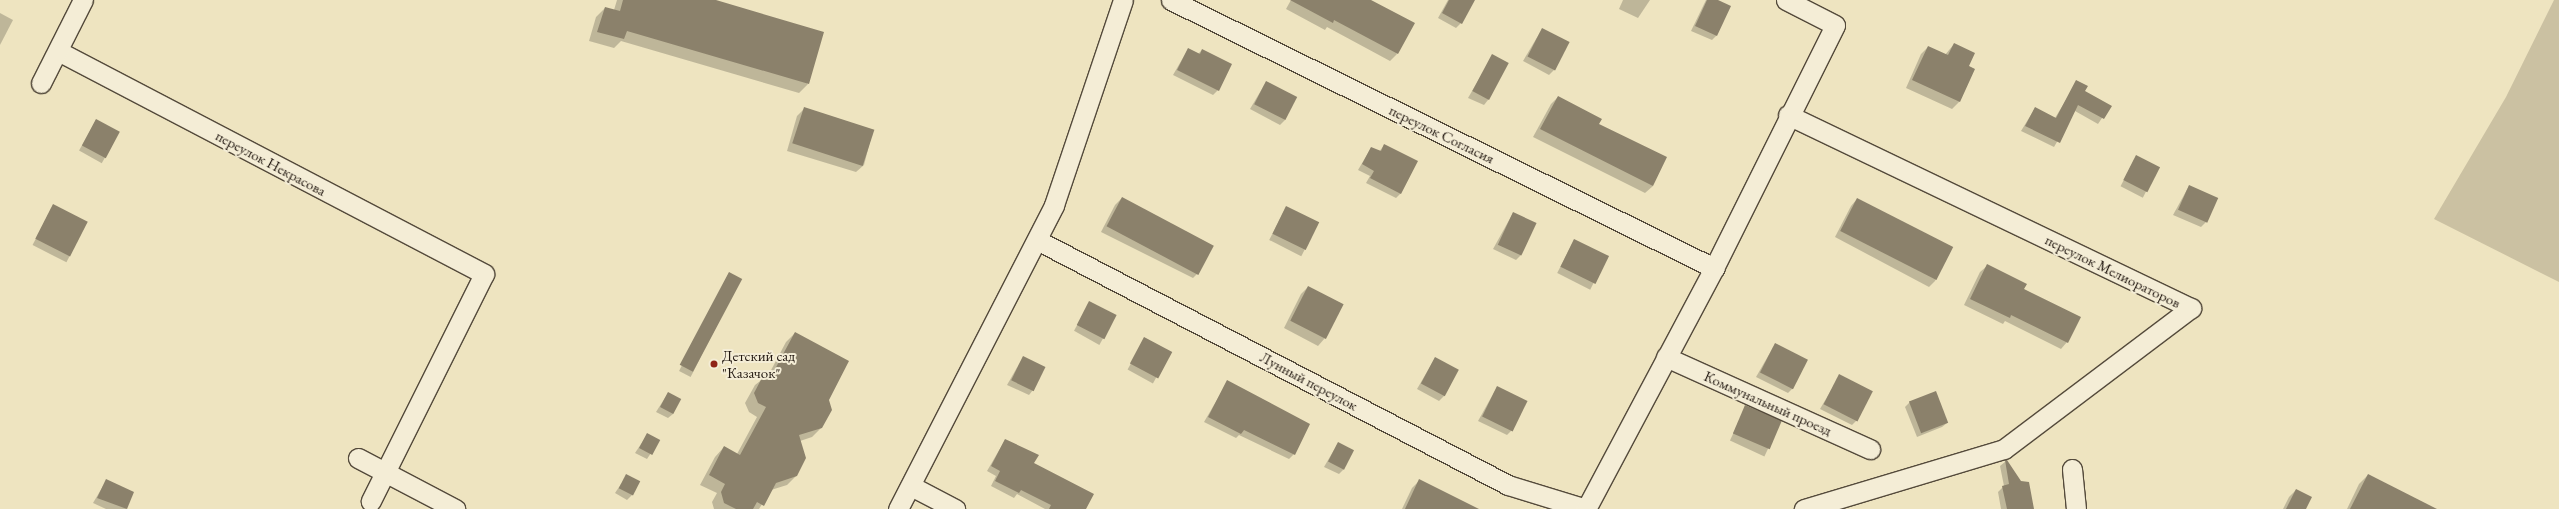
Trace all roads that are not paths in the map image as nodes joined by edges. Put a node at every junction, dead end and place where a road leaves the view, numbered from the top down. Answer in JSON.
{"nodes":[{"id":1,"x":83,"y":0,"type":"edge"},
{"id":2,"x":1123,"y":0,"type":"edge"},
{"id":3,"x":1786,"y":0,"type":"edge"},
{"id":4,"x":1182,"y":3,"type":"edge"},
{"id":5,"x":58,"y":51,"type":"junction"},
{"id":6,"x":41,"y":82,"type":"dead end"},
{"id":7,"x":1788,"y":115,"type":"junction"},
{"id":8,"x":1037,"y":240,"type":"junction"},
{"id":9,"x":1714,"y":268,"type":"junction"},
{"id":10,"x":1666,"y":357,"type":"junction"},
{"id":11,"x":1870,"y":449,"type":"dead end"},
{"id":12,"x":358,"y":458,"type":"dead end"},
{"id":13,"x":2072,"y":469,"type":"dead end"},
{"id":14,"x":385,"y":473,"type":"junction"},
{"id":15,"x":911,"y":486,"type":"junction"},
{"id":16,"x":371,"y":501,"type":"dead end"},
{"id":17,"x":455,"y":509,"type":"edge"},
{"id":18,"x":898,"y":509,"type":"edge"},
{"id":19,"x":954,"y":509,"type":"edge"},
{"id":20,"x":1586,"y":509,"type":"edge"},
{"id":21,"x":1804,"y":509,"type":"edge"},
{"id":22,"x":2076,"y":509,"type":"edge"}],
"edges":[{"from":1,"to":5,"type":"street"},
{"from":2,"to":8,"type":"street"},
{"from":3,"to":7,"type":"street"},
{"from":4,"to":9,"type":"street","name":"переулок Согласия"},
{"from":5,"to":6,"type":"street"},
{"from":5,"to":14,"type":"street","name":"переулок Некрасова"},
{"from":7,"to":9,"type":"street"},
{"from":7,"to":21,"type":"street","name":"переулок Мелиораторов"},
{"from":8,"to":15,"type":"street"},
{"from":8,"to":20,"type":"street","name":"Лунный переулок"},
{"from":9,"to":10,"type":"street"},
{"from":10,"to":11,"type":"street","name":"Коммунальный проезд"},
{"from":10,"to":20,"type":"street"},
{"from":12,"to":14,"type":"street"},
{"from":13,"to":22,"type":"street"},
{"from":14,"to":16,"type":"street"},
{"from":14,"to":17,"type":"street"},
{"from":15,"to":18,"type":"street"},
{"from":15,"to":19,"type":"street"}]}
